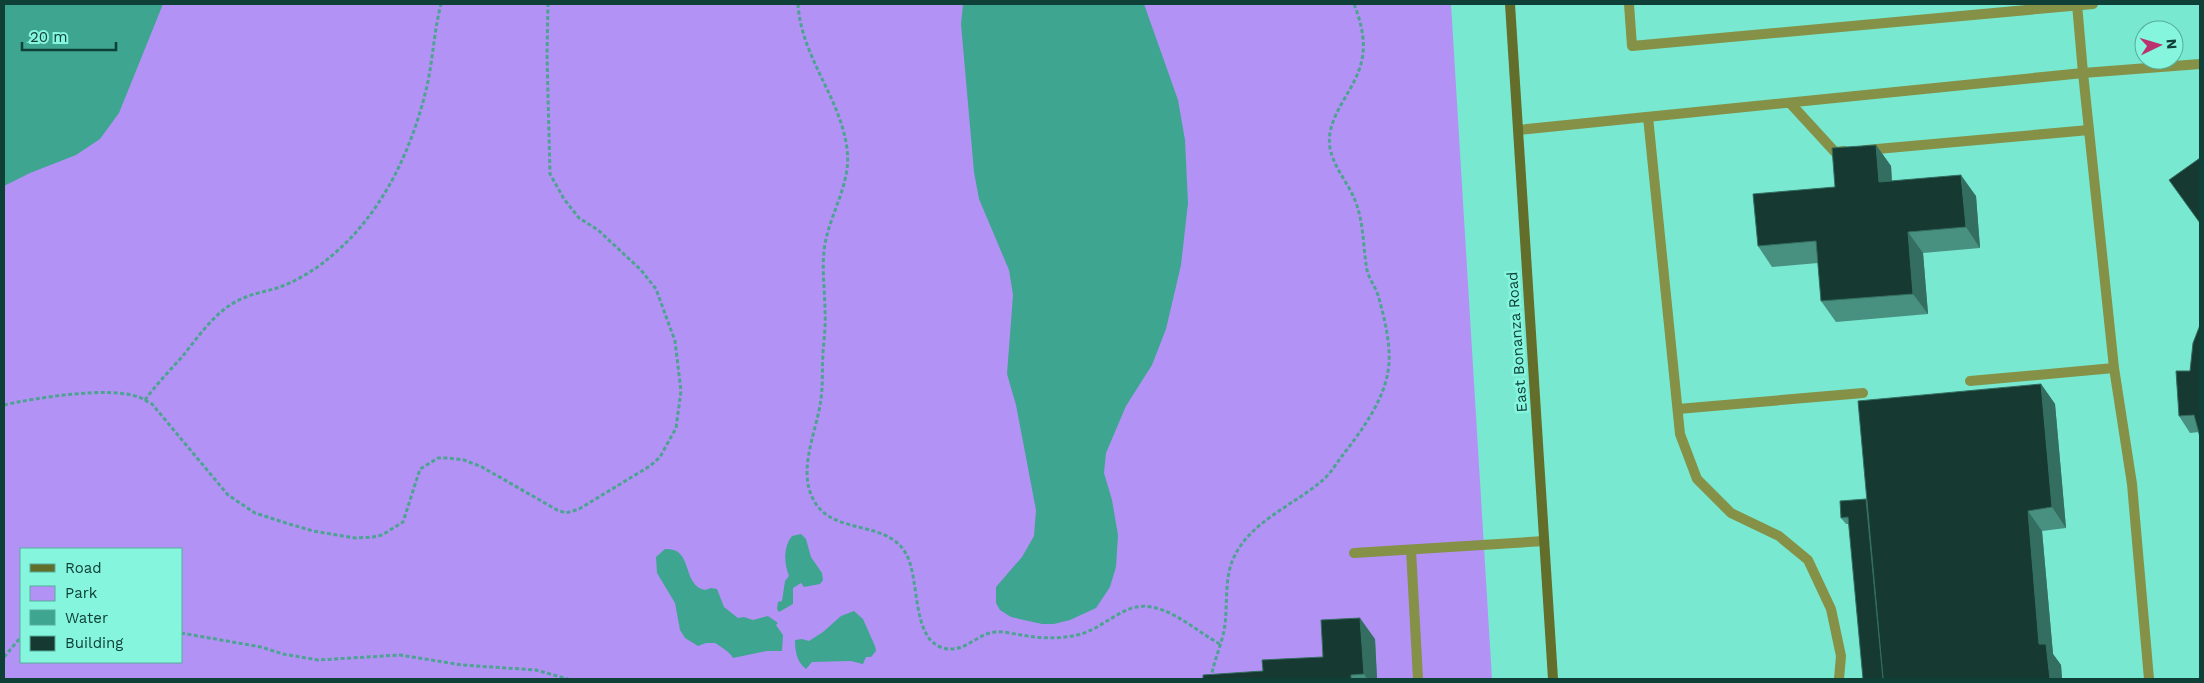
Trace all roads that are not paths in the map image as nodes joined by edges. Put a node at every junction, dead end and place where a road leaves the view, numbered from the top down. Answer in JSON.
{"nodes":[{"id":1,"x":1510,"y":4,"type":"edge"},
{"id":2,"x":1628,"y":4,"type":"edge"},
{"id":3,"x":2077,"y":4,"type":"edge"},
{"id":4,"x":2093,"y":4,"type":"edge"},
{"id":5,"x":2200,"y":64,"type":"edge"},
{"id":6,"x":2083,"y":73,"type":"junction"},
{"id":7,"x":1790,"y":103,"type":"junction"},
{"id":8,"x":1648,"y":117,"type":"junction"},
{"id":9,"x":1518,"y":130,"type":"junction"},
{"id":10,"x":2089,"y":130,"type":"junction"},
{"id":11,"x":2114,"y":368,"type":"junction"},
{"id":12,"x":1970,"y":381,"type":"dead end"},
{"id":13,"x":1863,"y":393,"type":"dead end"},
{"id":14,"x":1678,"y":409,"type":"junction"},
{"id":15,"x":1544,"y":541,"type":"junction"},
{"id":16,"x":1411,"y":550,"type":"junction"},
{"id":17,"x":1354,"y":553,"type":"dead end"},
{"id":18,"x":1418,"y":679,"type":"edge"},
{"id":19,"x":1553,"y":679,"type":"edge"},
{"id":20,"x":1839,"y":679,"type":"edge"},
{"id":21,"x":2149,"y":679,"type":"edge"}],
"edges":[{"from":1,"to":9,"type":"main road","name":"East Bonanza Road"},
{"from":2,"to":3,"type":"lane"},
{"from":3,"to":4,"type":"lane"},
{"from":3,"to":6,"type":"lane"},
{"from":5,"to":6,"type":"lane"},
{"from":6,"to":7,"type":"lane"},
{"from":6,"to":10,"type":"lane"},
{"from":7,"to":8,"type":"lane"},
{"from":7,"to":10,"type":"lane"},
{"from":8,"to":9,"type":"lane"},
{"from":8,"to":14,"type":"lane"},
{"from":9,"to":15,"type":"main road","name":"East Bonanza Road"},
{"from":10,"to":11,"type":"lane"},
{"from":11,"to":12,"type":"lane"},
{"from":11,"to":21,"type":"lane"},
{"from":13,"to":14,"type":"lane"},
{"from":14,"to":20,"type":"lane"},
{"from":15,"to":16,"type":"lane"},
{"from":15,"to":19,"type":"main road","name":"East Bonanza Road"},
{"from":16,"to":17,"type":"lane"},
{"from":16,"to":18,"type":"lane"}]}
